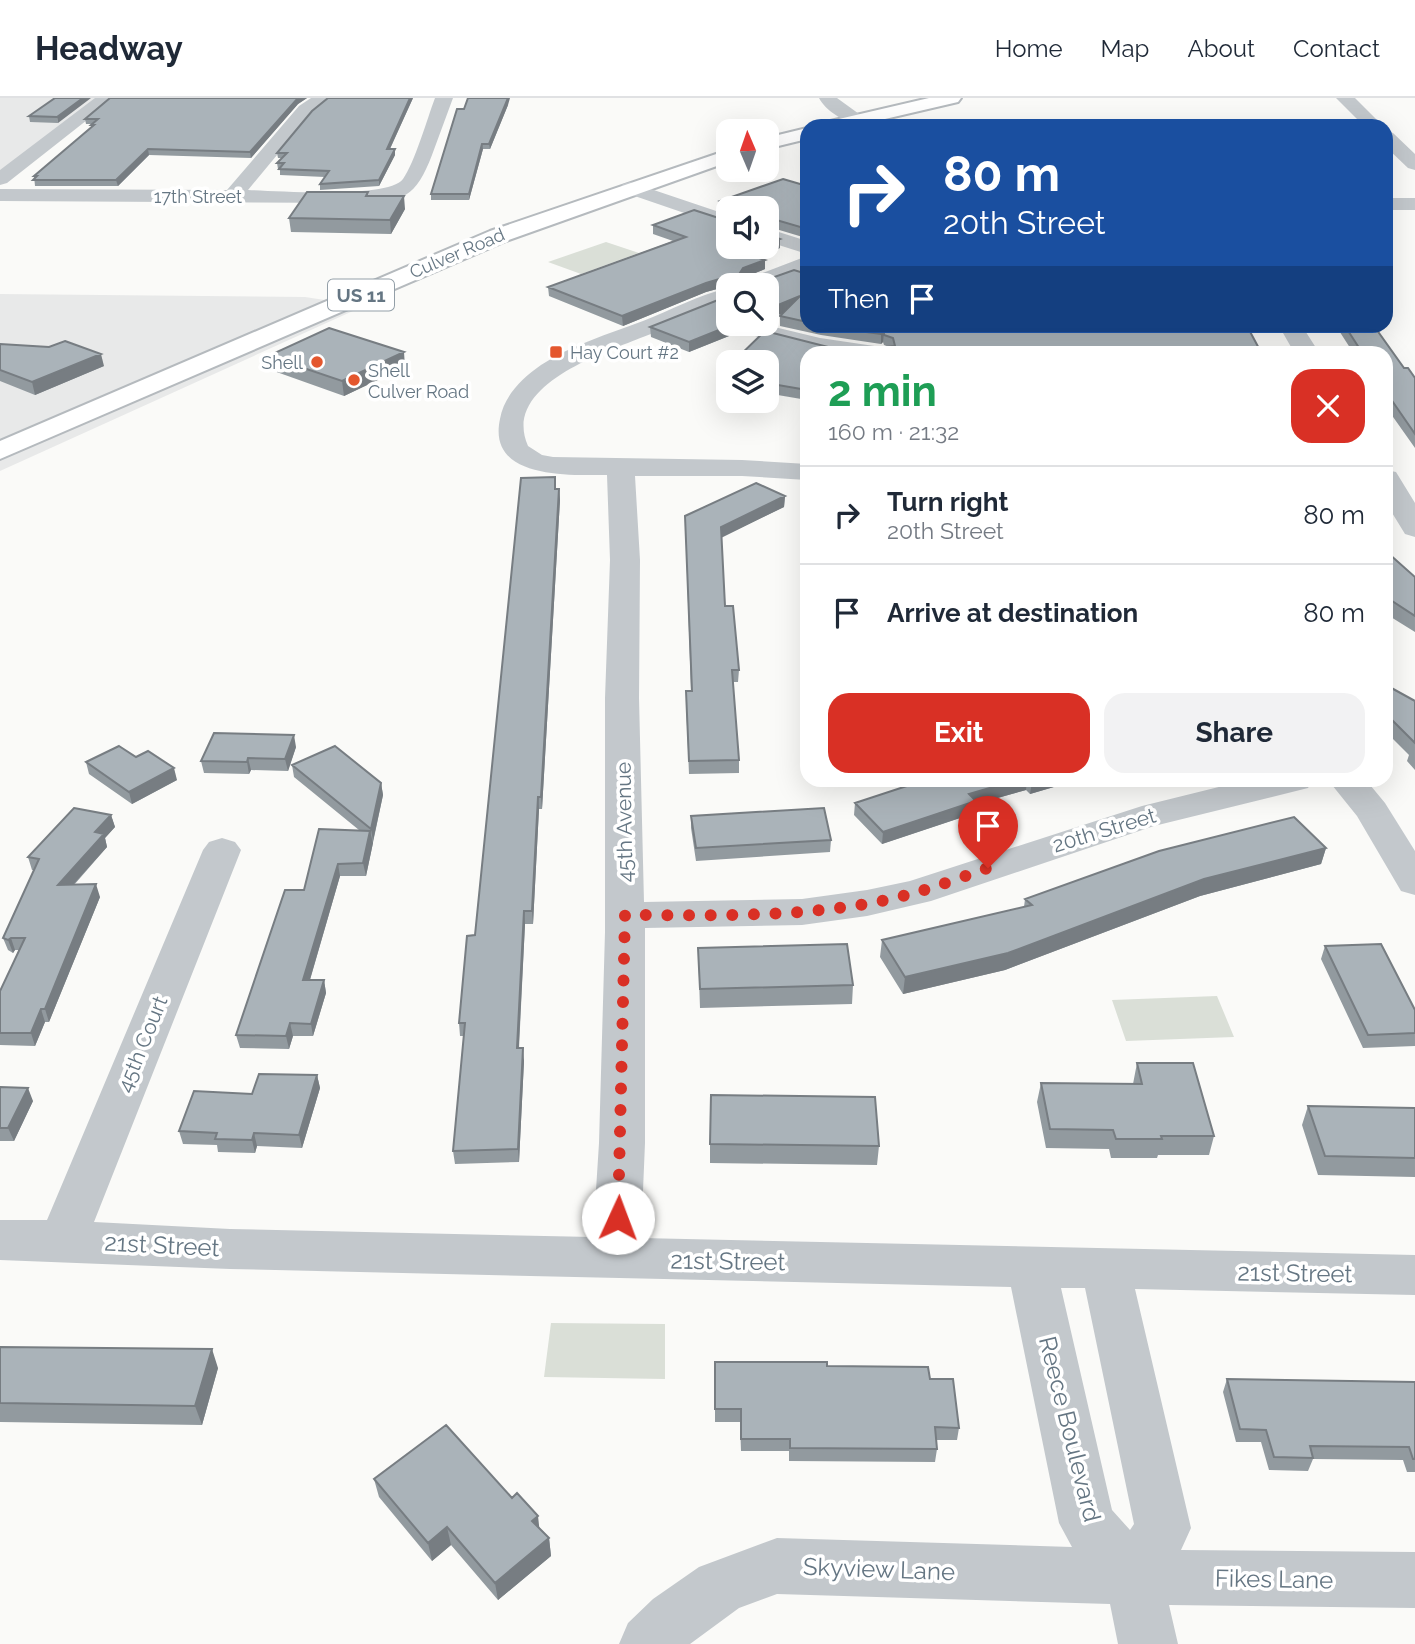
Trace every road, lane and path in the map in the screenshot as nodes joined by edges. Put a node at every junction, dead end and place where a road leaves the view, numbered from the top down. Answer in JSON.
{"nodes":[{"id":1,"x":106,"y":98,"type":"edge"},
{"id":2,"x":322,"y":98,"type":"edge"},
{"id":3,"x":444,"y":98,"type":"edge"},
{"id":4,"x":828,"y":98,"type":"edge"},
{"id":5,"x":952,"y":98,"type":"edge"},
{"id":6,"x":1345,"y":98,"type":"edge"},
{"id":7,"x":857,"y":119,"type":"joint"},
{"id":8,"x":1367,"y":119,"type":"edge"},
{"id":9,"x":800,"y":135,"type":"edge"},
{"id":10,"x":779,"y":141,"type":"edge"},
{"id":11,"x":1393,"y":144,"type":"edge"},
{"id":12,"x":716,"y":160,"type":"edge"},
{"id":13,"x":1415,"y":164,"type":"edge"},
{"id":14,"x":0,"y":179,"type":"edge"},
{"id":15,"x":631,"y":188,"type":"junction"},
{"id":16,"x":0,"y":195,"type":"edge"},
{"id":17,"x":233,"y":196,"type":"junction"},
{"id":18,"x":1393,"y":204,"type":"edge"},
{"id":19,"x":1415,"y":204,"type":"edge"},
{"id":20,"x":716,"y":218,"type":"edge"},
{"id":21,"x":779,"y":238,"type":"edge"},
{"id":22,"x":800,"y":246,"type":"edge"},
{"id":23,"x":800,"y":266,"type":"edge"},
{"id":24,"x":779,"y":274,"type":"edge"},
{"id":25,"x":716,"y":300,"type":"edge"},
{"id":26,"x":696,"y":308,"type":"junction"},
{"id":27,"x":716,"y":316,"type":"edge"},
{"id":28,"x":779,"y":335,"type":"edge"},
{"id":29,"x":827,"y":346,"type":"edge"},
{"id":30,"x":0,"y":451,"type":"edge"},
{"id":31,"x":621,"y":469,"type":"junction"},
{"id":32,"x":800,"y":471,"type":"edge"},
{"id":33,"x":1396,"y":489,"type":"edge"},
{"id":34,"x":1415,"y":528,"type":"edge"},
{"id":35,"x":1266,"y":787,"type":"edge"},
{"id":36,"x":1352,"y":787,"type":"edge"},
{"id":37,"x":222,"y":850,"type":"dead end"},
{"id":38,"x":1415,"y":882,"type":"edge"},
{"id":39,"x":625,"y":915,"type":"junction"},
{"id":40,"x":63,"y":1239,"type":"junction"},
{"id":41,"x":0,"y":1240,"type":"edge"},
{"id":42,"x":617,"y":1259,"type":"junction"},
{"id":43,"x":1032,"y":1267,"type":"junction"},
{"id":44,"x":1106,"y":1269,"type":"junction"},
{"id":45,"x":1415,"y":1275,"type":"edge"},
{"id":46,"x":1133,"y":1577,"type":"junction"},
{"id":47,"x":1415,"y":1580,"type":"edge"},
{"id":48,"x":649,"y":1644,"type":"edge"},
{"id":49,"x":1148,"y":1644,"type":"edge"}],
"edges":[{"from":1,"to":14,"type":"street"},
{"from":2,"to":17,"type":"street"},
{"from":3,"to":17,"type":"street","name":"17th Street"},
{"from":4,"to":7,"type":"street"},
{"from":5,"to":7,"type":"main road"},
{"from":6,"to":8,"type":"street"},
{"from":9,"to":10,"type":"main road"},
{"from":11,"to":13,"type":"street"},
{"from":12,"to":15,"type":"main road","name":"Culver Road","number":"US 11"},
{"from":15,"to":20,"type":"street"},
{"from":15,"to":30,"type":"main road","name":"Culver Road","number":"US 11"},
{"from":16,"to":17,"type":"street","name":"17th Street"},
{"from":18,"to":19,"type":"street"},
{"from":21,"to":22,"type":"street"},
{"from":23,"to":24,"type":"street"},
{"from":25,"to":26,"type":"street"},
{"from":26,"to":27,"type":"street"},
{"from":26,"to":31,"type":"street"},
{"from":28,"to":29,"type":"street"},
{"from":31,"to":32,"type":"street"},
{"from":31,"to":39,"type":"street","name":"45th Avenue"},
{"from":33,"to":34,"type":"street"},
{"from":35,"to":39,"type":"street","name":"20th Street"},
{"from":36,"to":38,"type":"street"},
{"from":37,"to":40,"type":"street","name":"45th Court"},
{"from":39,"to":42,"type":"street","name":"45th Avenue"},
{"from":40,"to":41,"type":"street","name":"21st Street"},
{"from":40,"to":42,"type":"street","name":"21st Street"},
{"from":42,"to":43,"type":"street","name":"21st Street"},
{"from":43,"to":44,"type":"street","name":"21st Street"},
{"from":43,"to":46,"type":"street","name":"Reece Boulevard"},
{"from":44,"to":45,"type":"street","name":"21st Street"},
{"from":44,"to":46,"type":"street"},
{"from":46,"to":47,"type":"street","name":"Fikes Lane"},
{"from":46,"to":48,"type":"street","name":"Skyview Lane"},
{"from":46,"to":49,"type":"street","name":"Reece Boulevard"}]}
